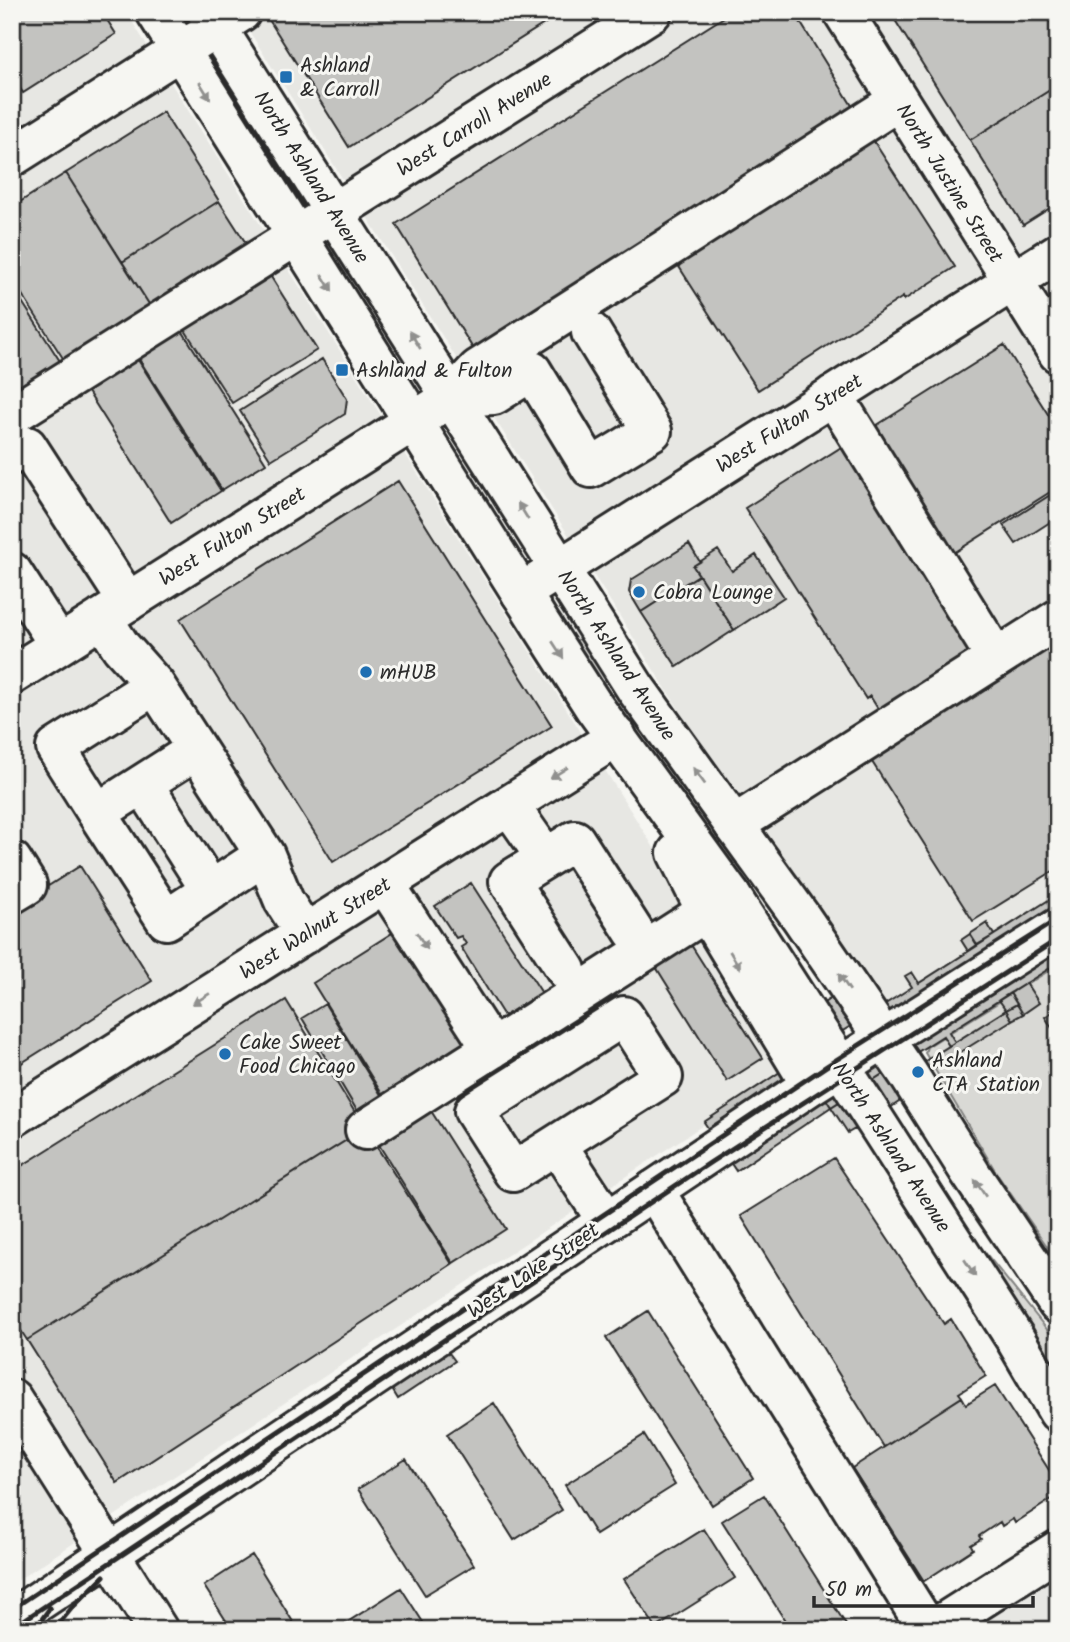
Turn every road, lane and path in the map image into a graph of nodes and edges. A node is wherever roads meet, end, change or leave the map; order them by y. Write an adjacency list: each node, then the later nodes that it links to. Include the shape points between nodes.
1 (156, 12): 5 (main road, North Ashland Avenue)
2 (652, 12): 8 (main road, West Carroll Avenue)
3 (843, 12): 6 (main road, North Justine Street)
4 (222, 17): 5 (main road); 8 (main road, North Ashland Avenue)
5 (180, 51): 7 (main road); 9 (main road, North Ashland Avenue, one-way to 9)
6 (898, 101): 11 (main road, North Justine Street); 15 (main road, via 478,369)
7 (12, 157)
8 (335, 212): 9 (main road, West Carroll Avenue); 15 (main road, North Ashland Avenue, one-way to 8)
9 (297, 235): 16 (main road, West Carroll Avenue); 17 (main road, North Ashland Avenue, one-way to 17)
10 (1058, 253): 11 (main road, West Fulton Street)
11 (1013, 282): 13 (main road, North Justine Street); 14 (main road, West Fulton Street)
12 (592, 332): 15 (main road, via 652,431 591,468 532,371 494,395)
13 (1058, 354)
14 (833, 395): 19 (main road, West Fulton Street); 25 (main road)
15 (452, 397): 17 (main road, West Fulton Street); 19 (main road, North Ashland Avenue, one-way to 15)
16 (12, 415)
17 (414, 421): 21 (main road, North Ashland Avenue); 22 (main road, West Fulton Street)
18 (12, 456): 22 (main road, via 27,446)
19 (560, 568): 21 (main road, West Fulton Street); 33 (main road, North Ashland Avenue, one-way to 19, via 636,689)
20 (12, 572): 24 (main road)
21 (521, 593): 28 (main road, North Ashland Avenue, one-way to 28)
22 (115, 610): 24 (main road, West Fulton Street); 27 (main road, via 121,647)
23 (1058, 619): 25 (main road)
24 (59, 645): 26 (main road, West Fulton Street)
25 (996, 658): 33 (main road)
26 (12, 675)
27 (155, 685): 29 (main road); 32 (main road, via 56,748)
28 (621, 742): 31 (main road, West Walnut Street, one-way to 31); 40 (main road, North Ashland Avenue)
29 (196, 750): 30 (main road); 34 (main road)
30 (143, 784): 32 (main road); 38 (main road)
31 (509, 805): 35 (main road); 37 (main road, West Walnut Street)
32 (97, 813): 38 (main road, via 166,920)
33 (734, 825): 46 (main road, North Ashland Avenue, one-way to 33, via 800,916)
34 (265, 855): 38 (main road); 43 (main road, via 284,901)
35 (545, 858): 42 (main road, via 575,839); 44 (main road, via 509,881)
36 (12, 861): 39 (main road, via 27,885)
37 (385, 884): 43 (main road, West Walnut Street); 45 (main road, one-way to 45)
38 (211, 891)
39 (12, 894)
40 (719, 904): 45 (main road); 46 (main road, North Ashland Avenue, one-way to 46)
41 (1058, 928): 46 (main road, West Lake Street)
42 (634, 932)
43 (305, 934): 47 (main road, West Walnut Street, one-way to 47)
44 (566, 970)
45 (492, 1049): 48 (main road)
46 (848, 1061): 50 (main road, West Lake Street); 52 (main road, North Ashland Avenue, one-way to 46); 54 (main road, North Ashland Avenue, one-way to 54)
47 (12, 1118)
48 (365, 1130)
49 (557, 1144): 49 (main road, via 663,1077 624,1016 474,1111 513,1172); 51 (main road)
50 (654, 1190): 51 (main road, West Lake Street); 59 (main road)
51 (607, 1221): 56 (main road, West Lake Street)
52 (1051, 1295)
53 (12, 1399): 56 (main road)
54 (1058, 1412)
55 (1058, 1550): 59 (main road)
56 (111, 1553): 57 (main road, West Lake Street); 58 (main road)
57 (12, 1619)
58 (158, 1630)
59 (930, 1630)

